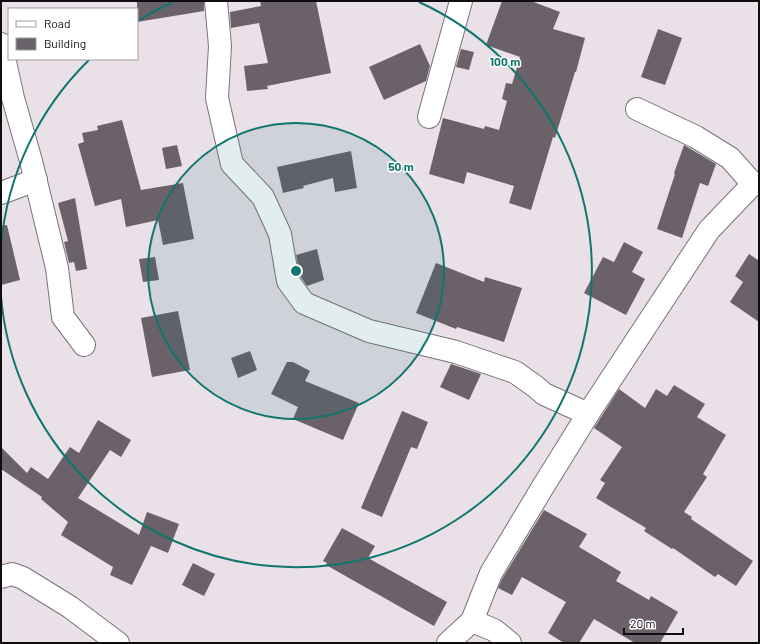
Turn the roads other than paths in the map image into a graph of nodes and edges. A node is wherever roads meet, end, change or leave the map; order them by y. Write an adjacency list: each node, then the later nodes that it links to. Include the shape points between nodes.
1 (216, 1): 10 (street, via 220,46 217,98 232,164 263,197 280,234 288,281 304,303 369,331 456,352 515,372 544,394)
2 (461, 1): 5 (street)
3 (1, 44): 6 (street)
4 (637, 109): 7 (street, via 696,137 730,158)
5 (429, 117)
6 (36, 180): 8 (street); 9 (street, via 57,268 63,317)
7 (756, 183): 10 (street, via 709,230)
8 (1, 193)
9 (84, 344)
10 (588, 414): 14 (street, via 491,573)
11 (1, 564): 13 (street)
12 (1, 577): 13 (street, via 12,574)
13 (23, 578): 15 (street, via 70,607)
14 (472, 621): 16 (street); 17 (street, via 494,630)
15 (118, 643)
16 (448, 643)
17 (510, 643)

